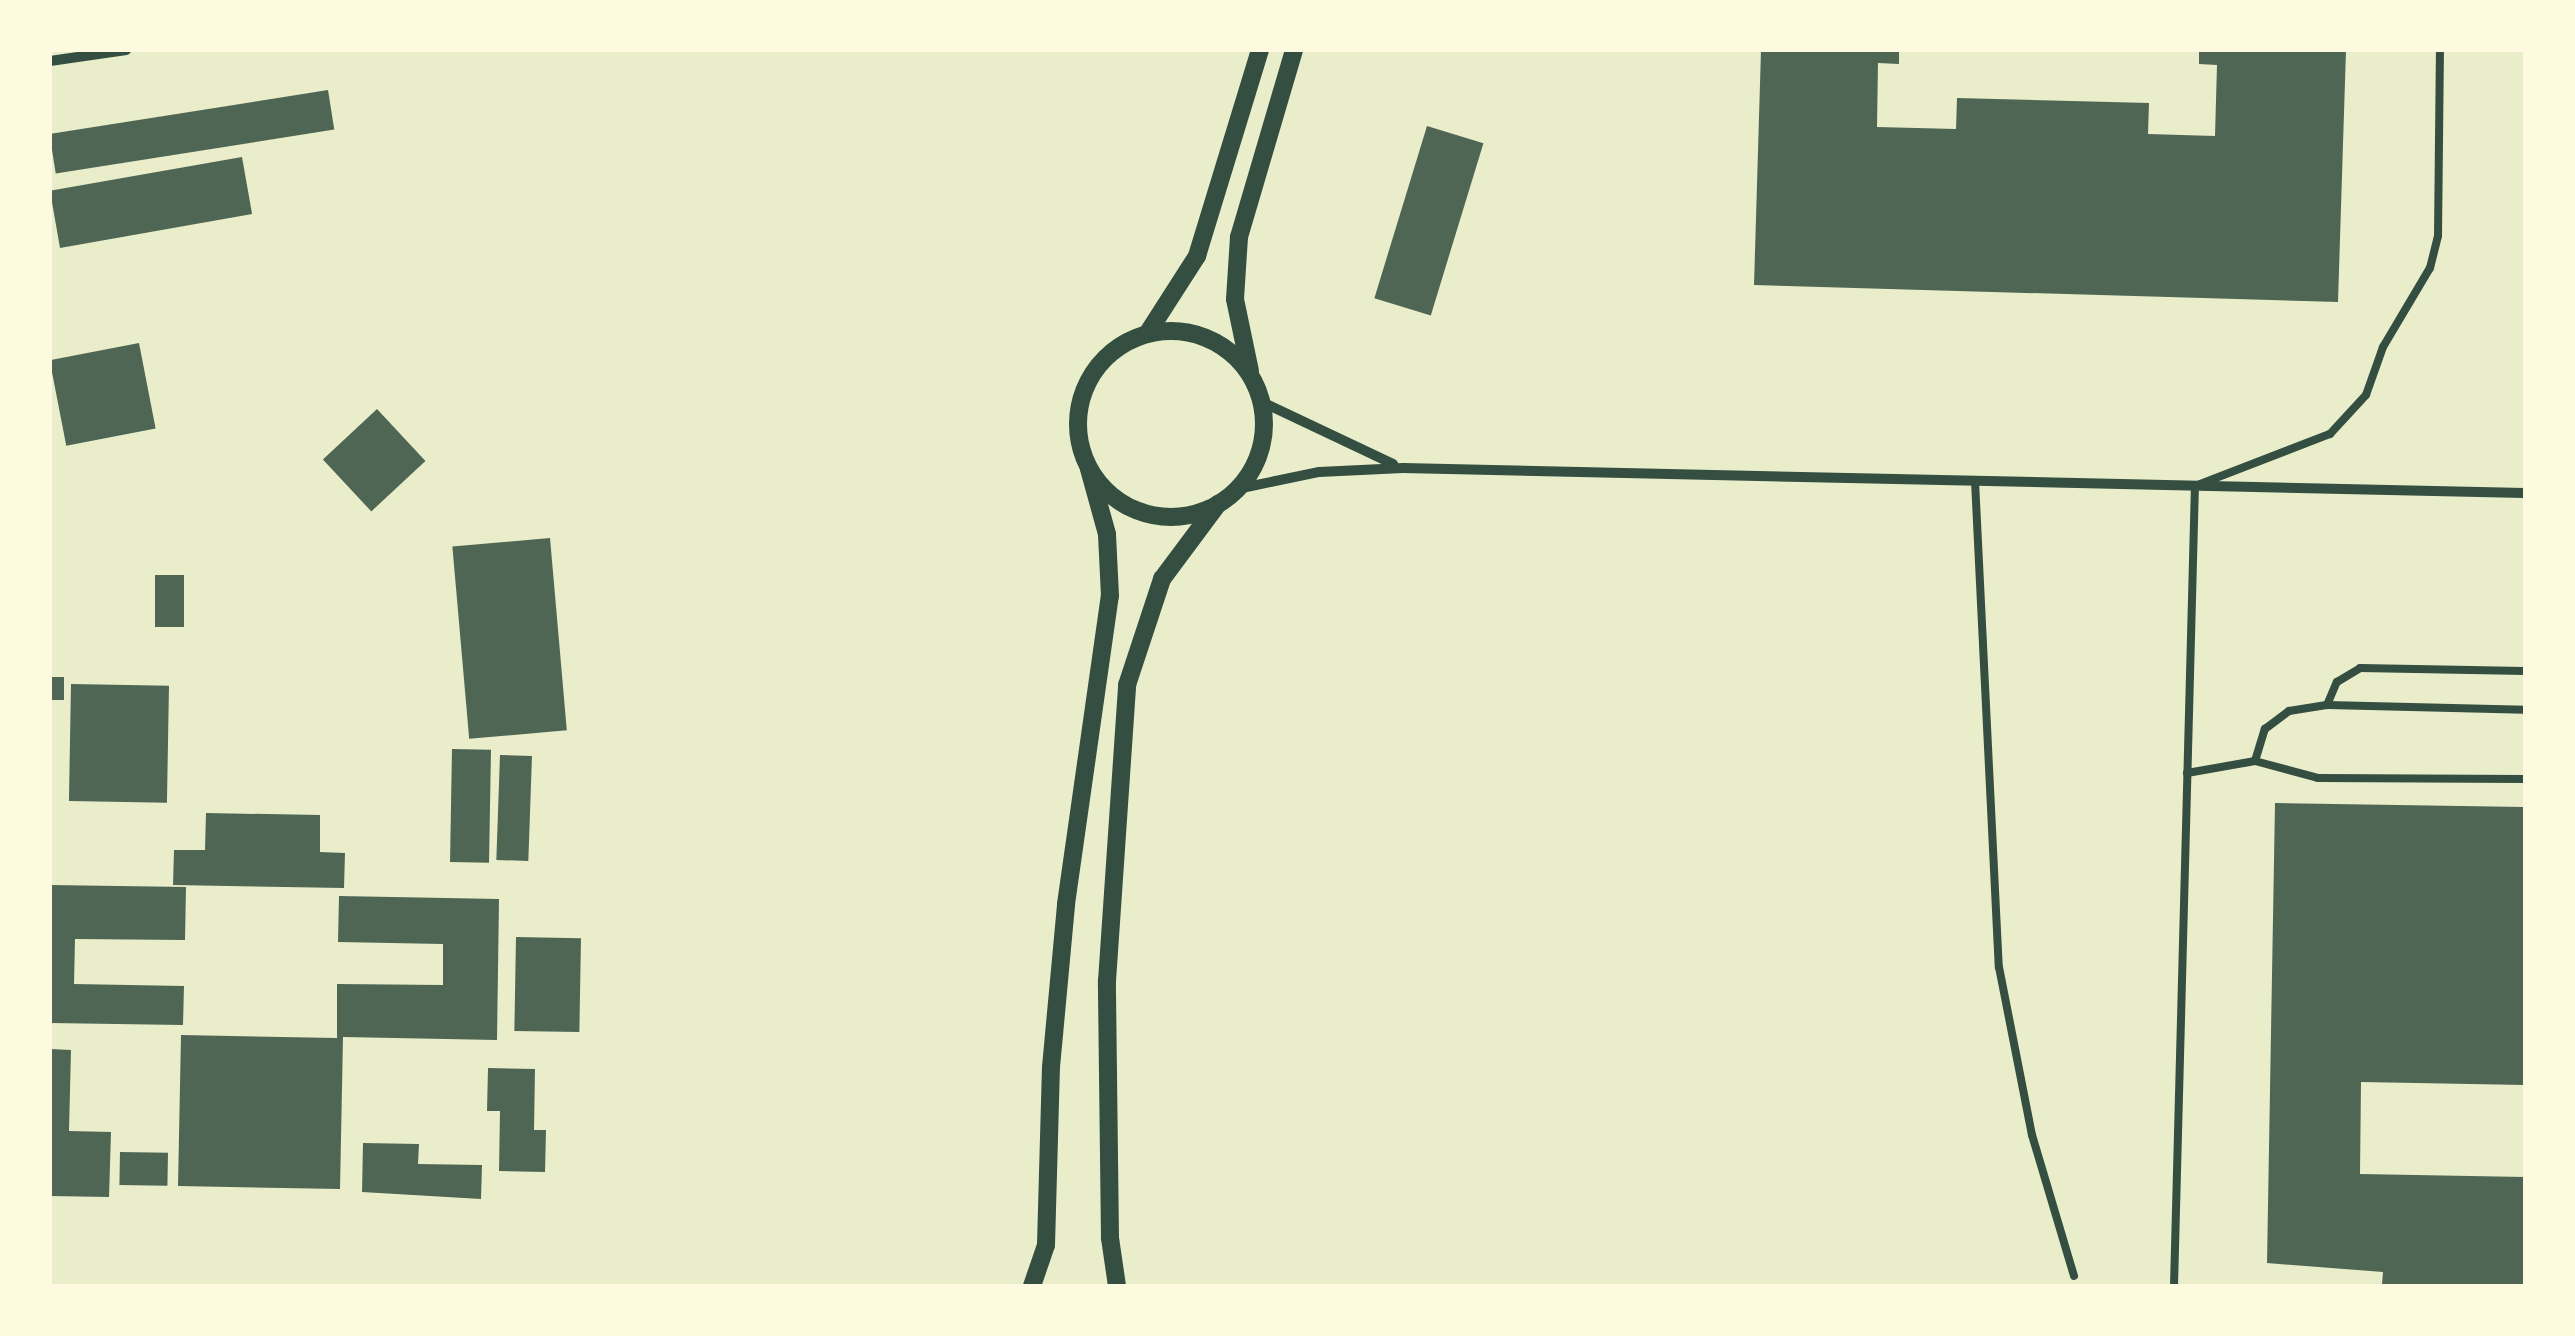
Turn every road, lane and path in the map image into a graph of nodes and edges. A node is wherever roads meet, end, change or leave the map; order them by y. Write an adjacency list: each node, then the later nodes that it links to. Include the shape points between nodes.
1 (126, 50): 5 (street)
2 (1260, 50): 6 (street, via 1196,256)
3 (1294, 50): 7 (street, via 1238,236 1235,299)
4 (2440, 50): 12 (lane, via 2438,236 2430,268 2384,347 2366,395 2330,434)
5 (50, 61)
6 (1146, 334): 7 (street, via 1194,334 1236,357); 10 (street, via 1115,351 1090,377 1078,423)
7 (1251, 376): 8 (street)
8 (1262, 402): 9 (street); 13 (street, via 1264,434)
9 (1404, 468): 11 (street); 13 (street, via 1319,472)
10 (1089, 469): 15 (street, via 1114,496 1146,513 1195,513); 23 (street, via 1107,534 1110,596 1064,920 1046,1246)
11 (1975, 481): 12 (street); 22 (lane, via 1999,967 2032,1135)
12 (2194, 486): 14 (street); 20 (lane)
13 (1237, 490): 15 (street)
14 (2525, 493)
15 (1218, 504): 24 (street, via 1162,579 1127,685 1107,980 1110,1238)
16 (2525, 671): 17 (lane, via 2360,668 2337,682)
17 (2327, 705): 18 (lane); 19 (lane, via 2289,711 2277,720 2265,730)
18 (2525, 710)
19 (2255, 761): 20 (lane); 21 (lane, via 2318,778)
20 (2187, 772): 25 (lane)
21 (2525, 779)
22 (2074, 1276)
23 (1032, 1286)
24 (1117, 1286)
25 (2174, 1286)

